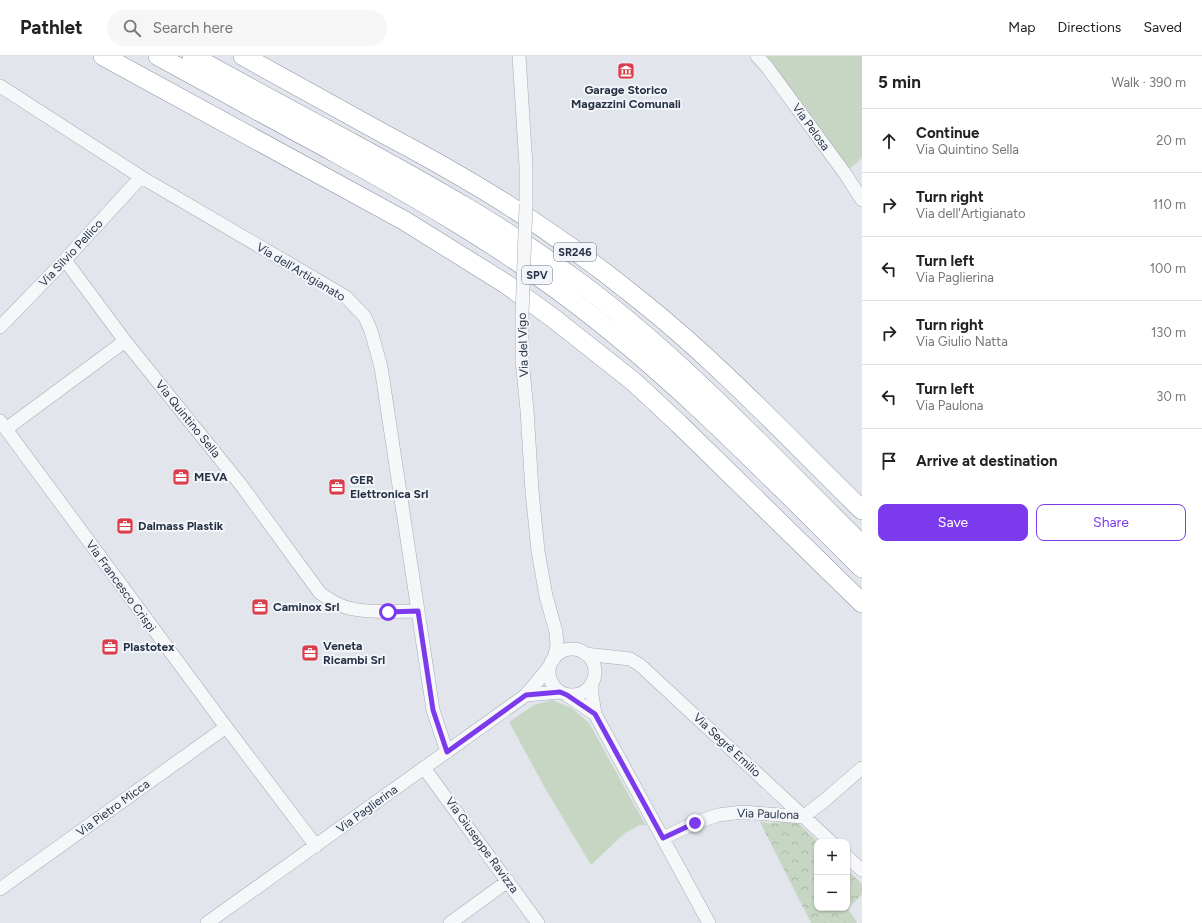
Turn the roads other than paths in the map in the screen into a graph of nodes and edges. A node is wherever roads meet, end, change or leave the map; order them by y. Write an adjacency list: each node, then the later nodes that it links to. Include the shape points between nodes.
1 (103, 56): 17 (highway, via 404,221 506,284 634,382)
2 (158, 56): 16 (highway, SPV, via 426,203 495,246 556,289 659,371)
3 (192, 56): 15 (highway, SPV, via 442,192 498,226 573,278 676,363)
4 (243, 56): 14 (highway, SR246, via 487,192 594,265 688,342)
5 (519, 56): 19 (street, Via del Vigo, bridge, via 526,166 522,360 538,552)
6 (757, 56): 9 (street, Via Pelosa, via 846,174)
7 (0, 86): 8 (street, Via dell'Artigianato)
8 (141, 177): 10 (street, Via Silvio Pellico); 18 (street, Via dell'Artigianato, via 346,297 365,317 380,367)
9 (862, 200)
10 (65, 260): 11 (street, Via Silvio Pellico); 12 (street, Via Quintino Sella)
11 (0, 327)
12 (125, 341): 13 (street); 18 (street, Via Quintino Sella, via 241,485 320,592 353,610)
13 (3, 425): 28 (street, Via Francesco Crispi)
14 (862, 510)
15 (862, 545)
16 (862, 568)
17 (862, 603)
18 (418, 611): 29 (street, Via dell'Artigianato, via 433,710)
19 (556, 632): 20 (street); 22 (street, Via del Vigo, via 557,645)
20 (584, 653): 21 (street, Via Segrè Emilio); 22 (street, via 567,650 559,653); 23 (street, via 593,663)
21 (618, 657): 23 (street); 32 (street, Via Segrè Emilio, via 630,659 640,665)
22 (552, 662): 25 (street, via 549,674 551,681); 26 (street, Via Paglierina)
23 (595, 670): 24 (street)
24 (592, 684): 25 (street, via 581,693); 27 (street)
25 (564, 693): 26 (street); 27 (street)
26 (526, 695): 29 (street, Via Paglierina)
27 (595, 714): 33 (street)
28 (226, 727): 35 (street, Via Francesco Crispi); 39 (street, Via Pietro Micca)
29 (447, 752): 30 (street, Via Paglierina)
30 (424, 768): 35 (street, Via Paglierina); 38 (street, Via Giuseppe Ravizza)
31 (862, 768): 32 (street, Via Paulona)
32 (803, 816): 33 (street, Via Paulona, via 743,812 718,815); 34 (street, Via Segrè Emilio)
33 (663, 838): 43 (street)
34 (828, 839)
35 (316, 846): 40 (street, Via Paglierina)
36 (850, 860): 37 (street)
37 (862, 870)
38 (508, 881): 41 (street); 42 (street, Via Giuseppe Ravizza)
39 (0, 889)
40 (207, 923)
41 (450, 923)
42 (538, 923)
43 (709, 923)

